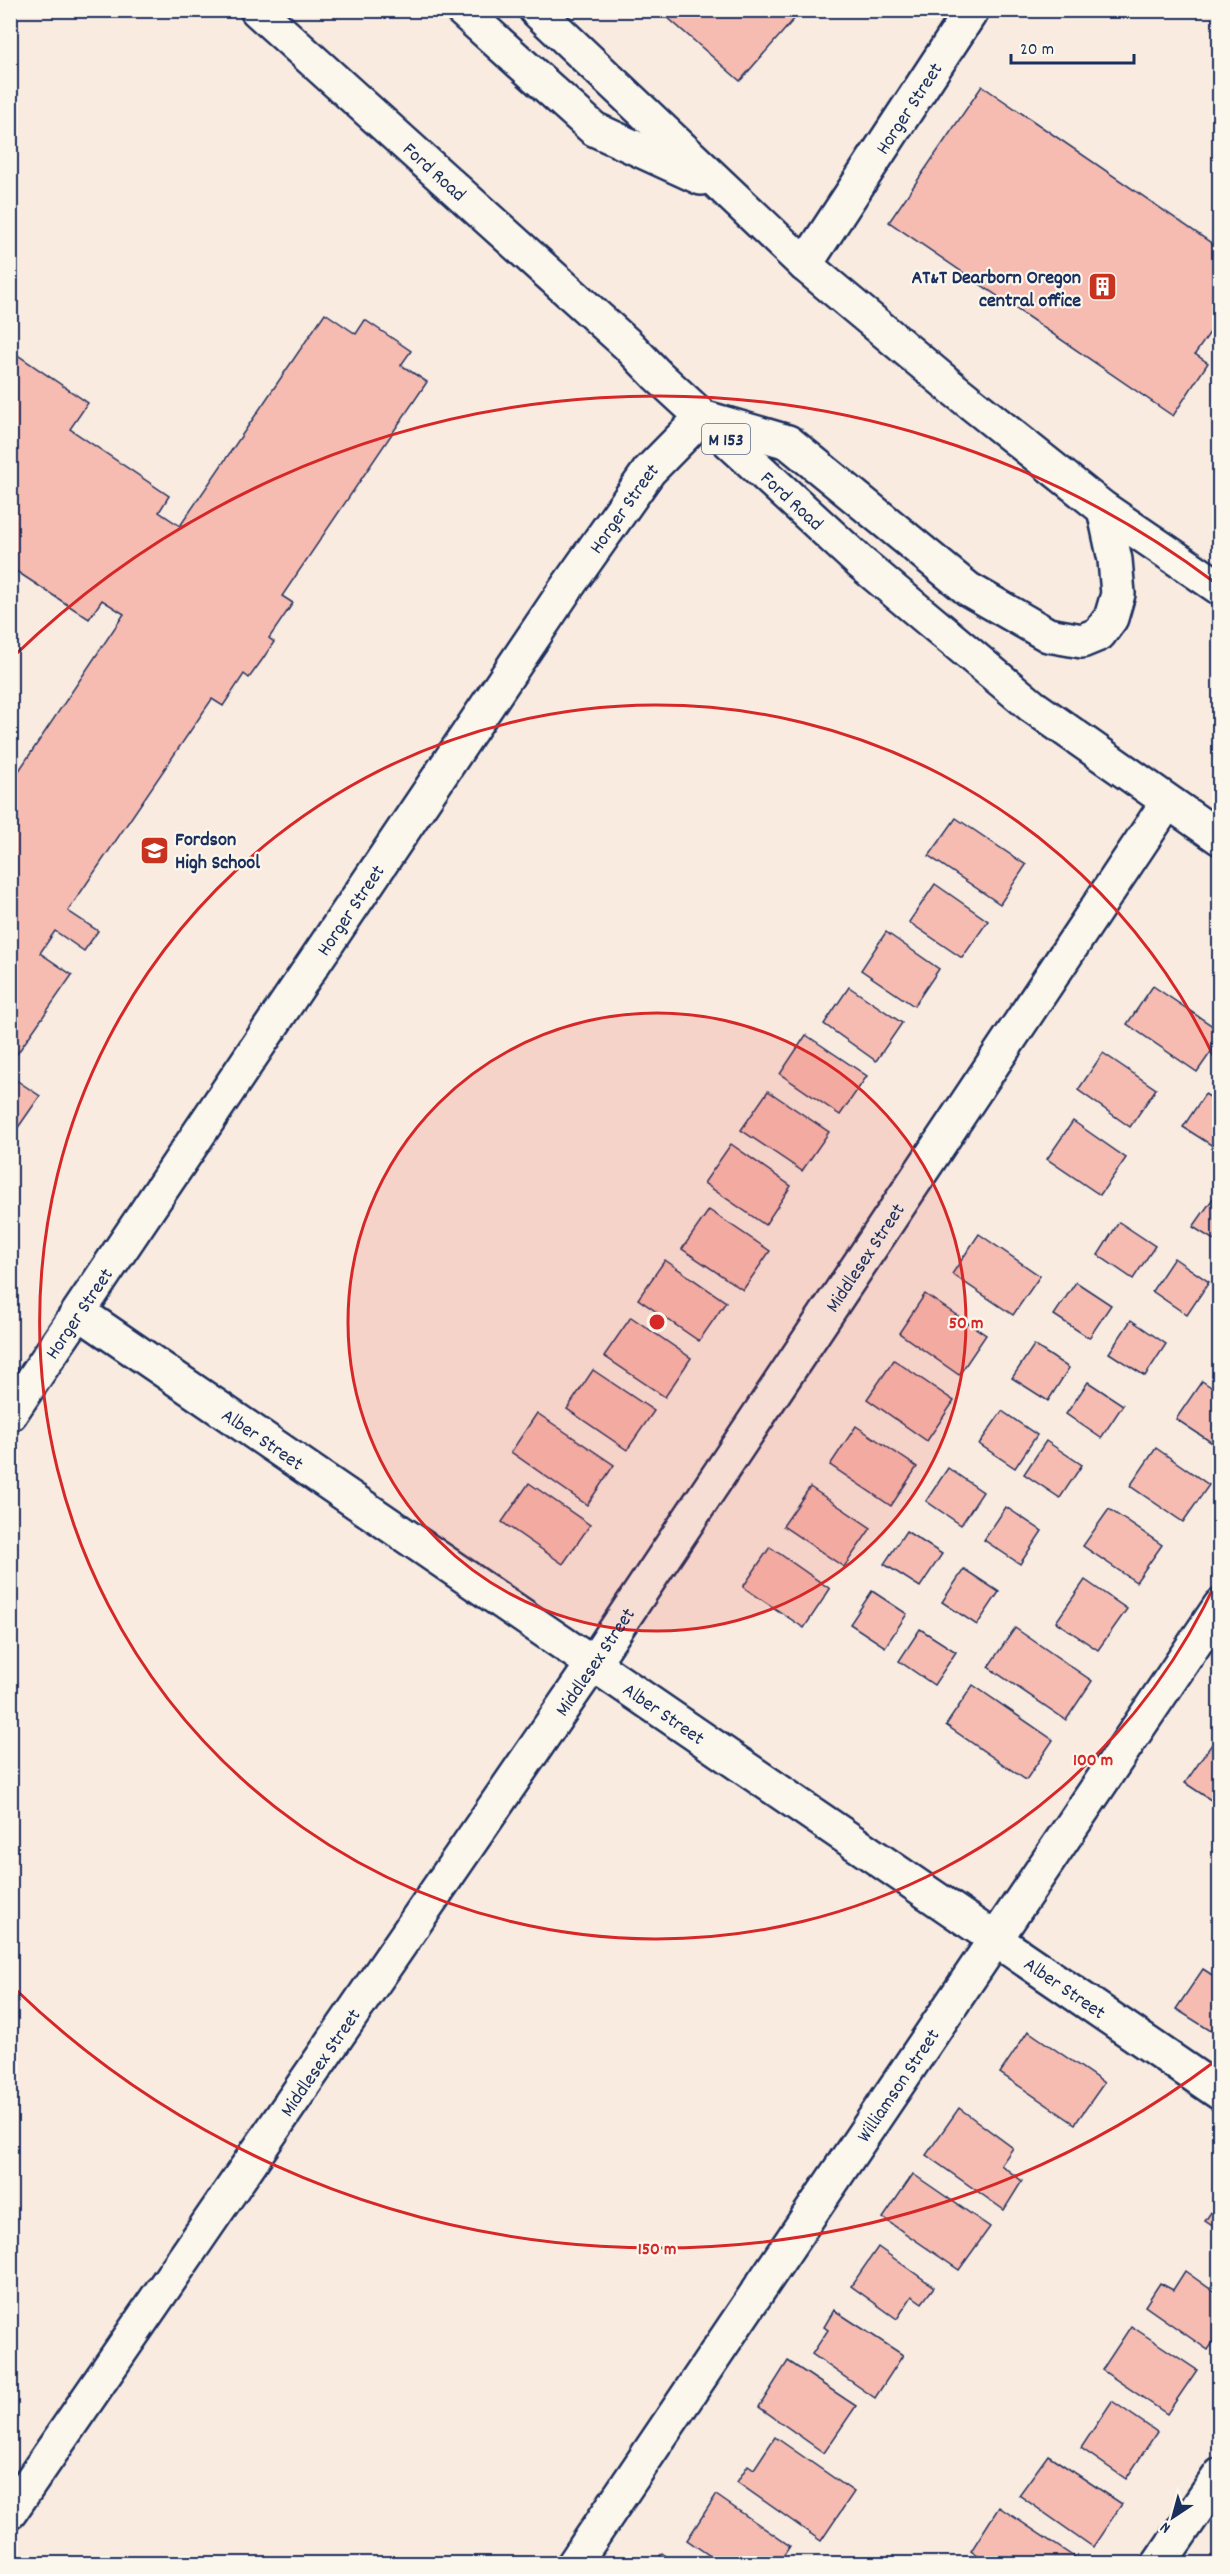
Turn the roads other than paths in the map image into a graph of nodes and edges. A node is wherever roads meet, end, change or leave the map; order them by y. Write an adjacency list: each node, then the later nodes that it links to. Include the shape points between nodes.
1 (257, 10): 6 (street, Ford Road / M 153)
2 (278, 10): 6 (street)
3 (462, 10): 7 (street, via 594,129)
4 (536, 10): 7 (street)
5 (972, 10): 8 (street, Horger Street)
6 (305, 54): 9 (street, Ford Road / M 153, via 628,345)
7 (727, 190): 8 (street)
8 (805, 265): 10 (street)
9 (702, 417): 10 (street, via 788,442 968,589 1048,635 1082,641 1099,634 1111,618 1118,594); 12 (street, Ford Road / M 153, via 861,563 1032,706); 14 (street, Horger Street, via 649,471 565,590)
10 (1104, 509): 11 (street)
11 (1216, 578)
12 (1167, 803): 13 (street, Ford Road / M 153); 17 (street, Middlesex Street)
13 (1220, 838)
14 (80, 1313): 15 (street, Horger Street); 17 (street, Alber Street)
15 (10, 1414)
16 (1220, 1606): 18 (street, Williamson Street)
17 (592, 1665): 18 (street, Alber Street); 21 (street, Middlesex Street)
18 (995, 1941): 19 (street, Alber Street); 22 (street, Williamson Street)
19 (1220, 2093)
20 (1220, 2475): 23 (street)
21 (10, 2512)
22 (574, 2564)
23 (1159, 2564)

